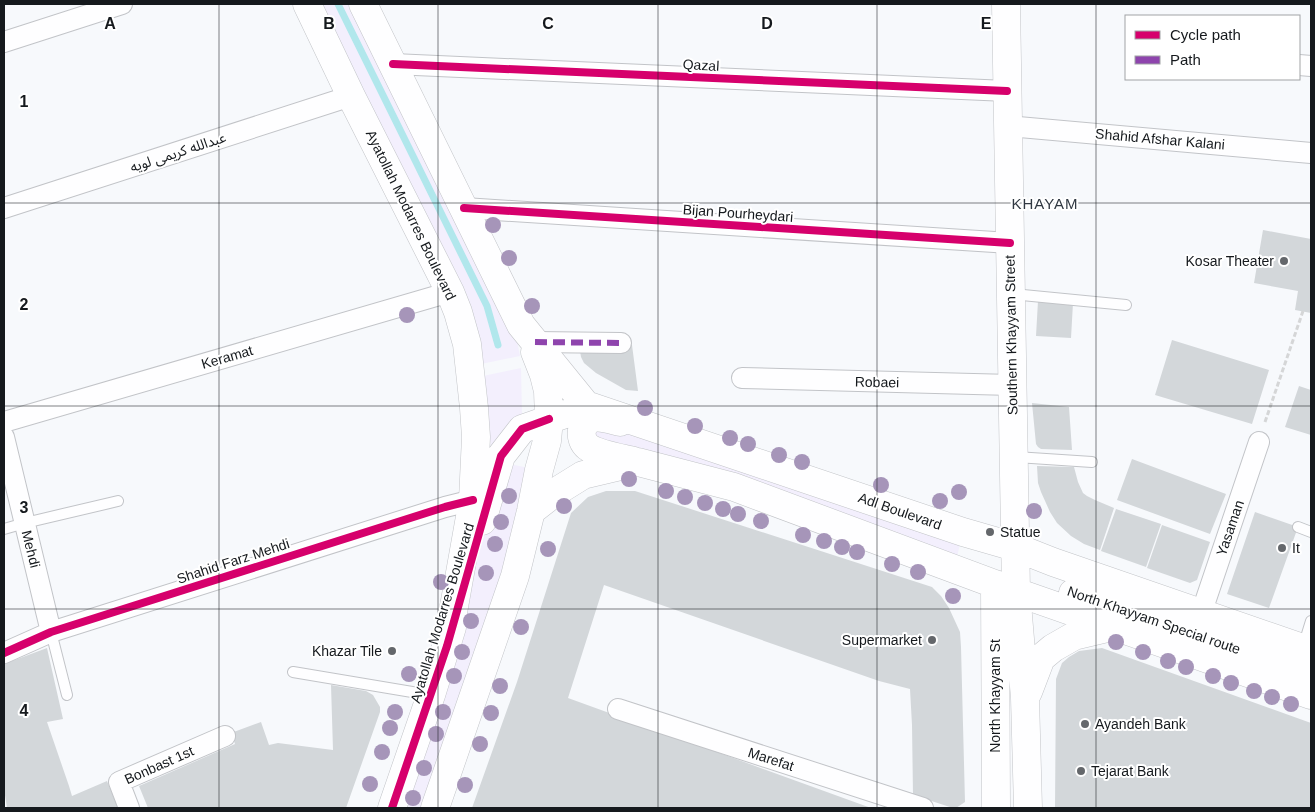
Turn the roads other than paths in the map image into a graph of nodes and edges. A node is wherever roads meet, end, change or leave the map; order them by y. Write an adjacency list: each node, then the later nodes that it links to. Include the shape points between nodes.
1 (122, 4): 5 (street)
2 (307, 4): 8 (main road, Ayatollah Modarres Boulevard)
3 (363, 4): 6 (main road)
4 (1006, 4): 7 (main road, Southern Khayyam Street)
5 (4, 42)
6 (393, 64): 7 (street, Qazal); 12 (main road)
7 (1007, 91): 9 (main road, Southern Khayyam Street)
8 (352, 96): 11 (street, عبدالله کریمی لویه); 14 (main road, Ayatollah Modarres Boulevard)
9 (1008, 126): 10 (street, Shahid Afshar Kalani); 13 (main road, Southern Khayyam Street)
10 (1311, 153)
11 (4, 208)
12 (464, 208): 13 (street, Bijan Pourheydari); 17 (main road)
13 (1010, 243): 15 (main road, Southern Khayyam Street)
14 (450, 292): 23 (street, Keramat); 32 (main road, Ayatollah Modarres Boulevard, via 467,344 471,373 476,437)
15 (1011, 294): 16 (lane); 20 (main road, Southern Khayyam Street)
16 (1126, 305)
17 (527, 332): 18 (street); 21 (main road); 22 (main road, via 544,374)
18 (621, 343)
19 (742, 378): 20 (street, Robaei)
20 (1012, 385): 28 (main road, Southern Khayyam Street)
21 (586, 405): 22 (main road, Ayatollah Modarres Boulevard); 24 (main road, Adl Boulevard)
22 (549, 419): 27 (main road, Ayatollah Modarres Boulevard, via 522,429); 31 (main road)
23 (4, 422)
24 (656, 429): 29 (main road, via 598,418 586,424 581,438 586,446); 39 (main road, Adl Boulevard)
25 (4, 436): 35 (street, Mehdi)
26 (1259, 442): 42 (street, Yasaman)
27 (510, 446): 31 (main road, via 521,442 534,446); 47 (main road, Ayatollah Modarres Boulevard, via 499,462)
28 (1014, 457): 30 (lane); 39 (main road, Southern Khayyam Street)
29 (638, 462): 34 (main road, via 583,475); 40 (main road, via 734,487)
30 (1092, 462)
31 (540, 470): 34 (main road)
32 (473, 500): 46 (street, Shahid Farz Mehdi); 47 (main road, Ayatollah Modarres Boulevard)
33 (118, 501): 35 (lane)
34 (531, 512): 60 (main road, via 516,576)
35 (25, 523): 37 (lane); 46 (street, Mehdi)
36 (1298, 526): 38 (lane)
37 (4, 529)
38 (1311, 532)
39 (1015, 547): 41 (main road, Southern Khayyam Street); 42 (main road, Adl Boulevard)
40 (954, 569): 41 (main road); 43 (main road)
41 (1009, 584): 43 (main road, North Khayyam St); 45 (main road); 51 (main road, North Khayyam Special route, via 1035,580); 55 (main road, North Khayyam St)
42 (1201, 614): 48 (main road, Adl Boulevard)
43 (995, 615): 62 (main road, North Khayyam St)
44 (1311, 621): 48 (lane)
45 (1112, 627): 54 (main road); 55 (main road, via 1074,636 1053,648 1041,658)
46 (51, 632): 49 (street, Shahid Farz Mehdi); 52 (lane)
47 (447, 646): 53 (main road, Ayatollah Modarres Boulevard)
48 (1307, 650)
49 (4, 653)
50 (293, 672): 53 (lane)
51 (1311, 674)
52 (67, 695)
53 (431, 695): 59 (main road, Ayatollah Modarres Boulevard)
54 (1311, 695)
55 (1025, 698): 63 (main road, North Khayyam St)
56 (618, 709): 61 (street, Marefat)
57 (225, 736): 58 (street, Bonbast 1st, via 119,782)
58 (129, 808)
59 (392, 808)
60 (435, 808)
61 (923, 808)
62 (996, 808)
63 (1028, 808)

